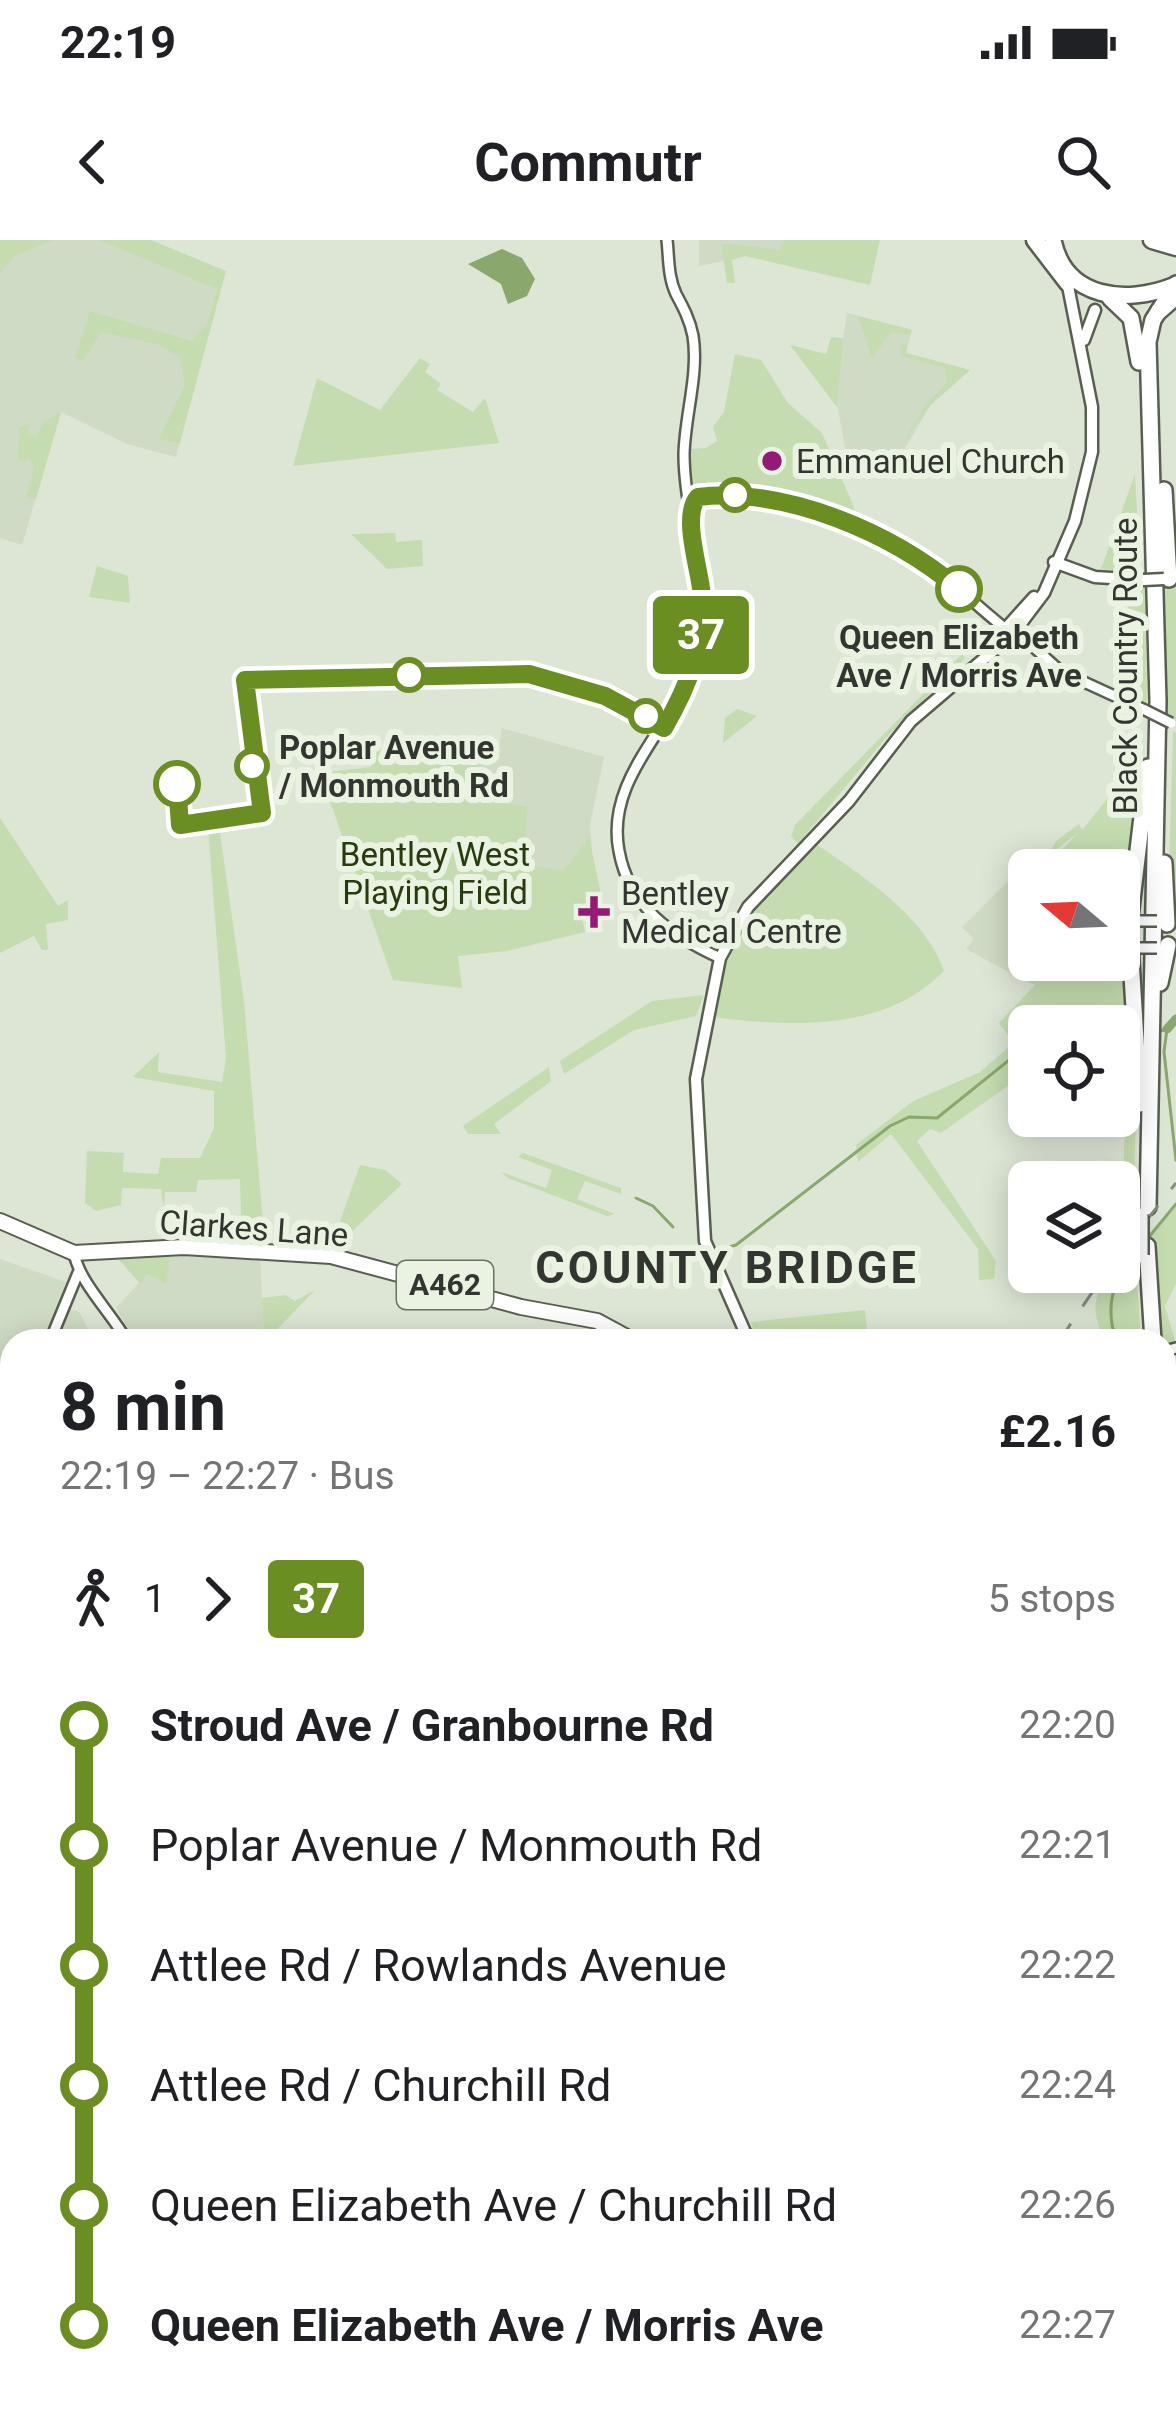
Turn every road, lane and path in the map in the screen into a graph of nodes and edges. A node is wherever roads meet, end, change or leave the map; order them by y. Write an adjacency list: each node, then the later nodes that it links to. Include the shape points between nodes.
1 (667, 240): 15 (street, via 672,283 692,332 685,462)
2 (1036, 240): 7 (highway)
3 (1056, 240): 6 (highway)
4 (1152, 240): 5 (highway)
5 (1176, 247)
6 (1060, 260): 7 (main road); 10 (highway)
7 (1068, 283): 10 (highway); 12 (main road)
8 (1176, 285): 10 (highway); 11 (highway, Black Country Route)
9 (1176, 296): 11 (highway)
10 (1110, 306): 12 (main road); 13 (main road, via 1085,325); 20 (highway, Black Country Route, via 1135,328 1145,432)
11 (1159, 311): 14 (highway, Black Country Route, via 1148,337)
12 (1077, 323): 13 (main road)
13 (1083, 361): 16 (main road, via 1092,452)
14 (1150, 386): 17 (highway); 19 (highway, Black Country Route)
15 (693, 499): 18 (street, via 749,496 840,522 930,566); 23 (street, via 699,650 680,701 628,782 618,846 648,912)
16 (1055, 563): 17 (main road, bridge, via 1103,578); 18 (main road)
17 (1170, 579)
18 (1012, 629): 19 (street, bridge, via 1060,671); 23 (main road, via 911,721 836,816 748,907)
19 (1168, 728): 22 (highway); 25 (highway, Black Country Route)
20 (1150, 754): 21 (highway); 26 (highway, Black Country Route)
21 (1140, 860)
22 (1168, 934): 25 (highway)
23 (720, 958): 34 (main road, via 696,1087 704,1241)
24 (1135, 981): 26 (highway)
25 (1149, 1098): 27 (highway, Black Country Route)
26 (1141, 1118): 27 (highway, Black Country Route)
27 (1144, 1212): 35 (highway, Black Country Route, bridge)
28 (0, 1222): 29 (main road, A462)
29 (74, 1253): 30 (street); 33 (main road, Clarkes Lane / A462, via 184,1247 331,1256)
30 (78, 1273): 31 (street); 32 (street)
31 (55, 1329)
32 (120, 1329)
33 (612, 1329)
34 (743, 1329)
35 (1148, 1329)

